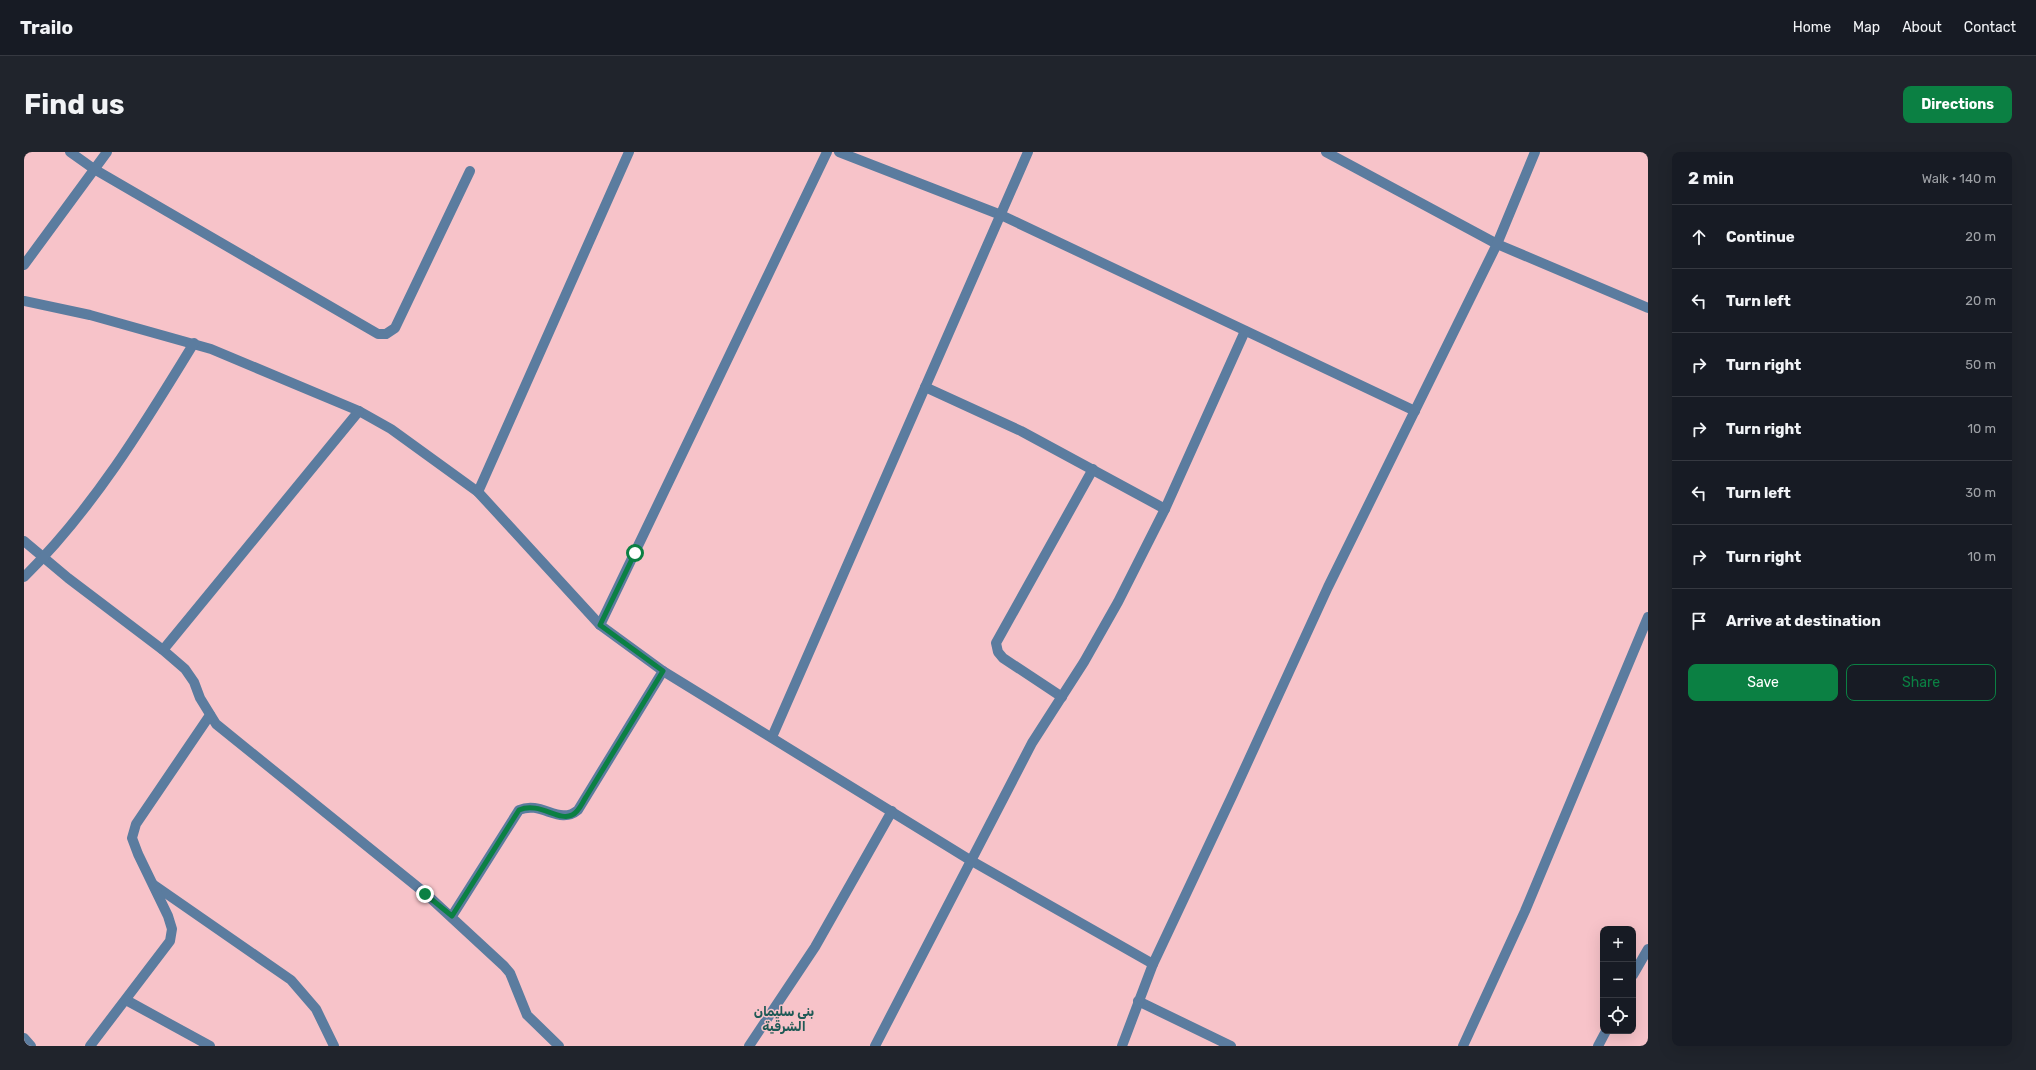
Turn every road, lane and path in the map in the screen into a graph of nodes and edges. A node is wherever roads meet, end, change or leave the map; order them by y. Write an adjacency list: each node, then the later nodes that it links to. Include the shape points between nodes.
1 (70, 152): 9 (street)
2 (107, 152): 9 (street)
3 (629, 152): 22 (street)
4 (827, 152): 28 (street)
5 (840, 152): 11 (street)
6 (1028, 152): 11 (street)
7 (1326, 152): 12 (street)
8 (1535, 152): 12 (street)
9 (94, 169): 10 (street, via 378,334 386,334 395,328); 13 (street)
10 (470, 171)
11 (1001, 215): 16 (street); 18 (street)
12 (1497, 244): 15 (street); 20 (street)
13 (24, 265)
14 (24, 301): 17 (street, via 90,315)
15 (1648, 308)
16 (1245, 330): 20 (street); 23 (street)
17 (194, 343): 19 (street); 25 (street, via 141,430 96,494)
18 (925, 387): 21 (street); 33 (street)
19 (358, 411): 22 (street, via 391,429); 29 (street)
20 (1415, 411): 39 (street, via 1328,587)
21 (1093, 469): 23 (street); 31 (street, via 996,643 1003,658)
22 (478, 492): 28 (street)
23 (1165, 508): 31 (street, via 1118,602)
24 (24, 540): 25 (street)
25 (44, 558): 26 (street); 29 (street)
26 (24, 577)
27 (1648, 617): 54 (street, via 1525,911)
28 (600, 625): 30 (street)
29 (162, 650): 32 (street, via 185,669)
30 (663, 671): 33 (street); 37 (street, via 578,810 565,817 533,806 519,810)
31 (1062, 697): 35 (street, via 1032,743)
32 (210, 715): 36 (street, via 136,824 132,838); 37 (street, via 216,724)
33 (772, 737): 34 (street)
34 (892, 811): 35 (street); 50 (street, via 815,947)
35 (970, 860): 39 (street); 51 (street)
36 (152, 884): 41 (street, via 168,916 172,929 170,941); 48 (street, via 291,980 316,1009)
37 (452, 916): 49 (street, via 510,973 527,1015)
38 (1648, 949): 40 (street)
39 (1153, 964): 42 (street)
40 (1636, 969)
41 (126, 1000): 46 (street); 47 (street)
42 (1138, 1001): 52 (street); 53 (street)
43 (1604, 1034): 55 (street)
44 (24, 1038): 45 (street)
45 (31, 1046)
46 (90, 1046)
47 (210, 1046)
48 (334, 1046)
49 (559, 1046)
50 (749, 1046)
51 (875, 1046)
52 (1122, 1046)
53 (1231, 1046)
54 (1462, 1046)
55 (1598, 1046)

